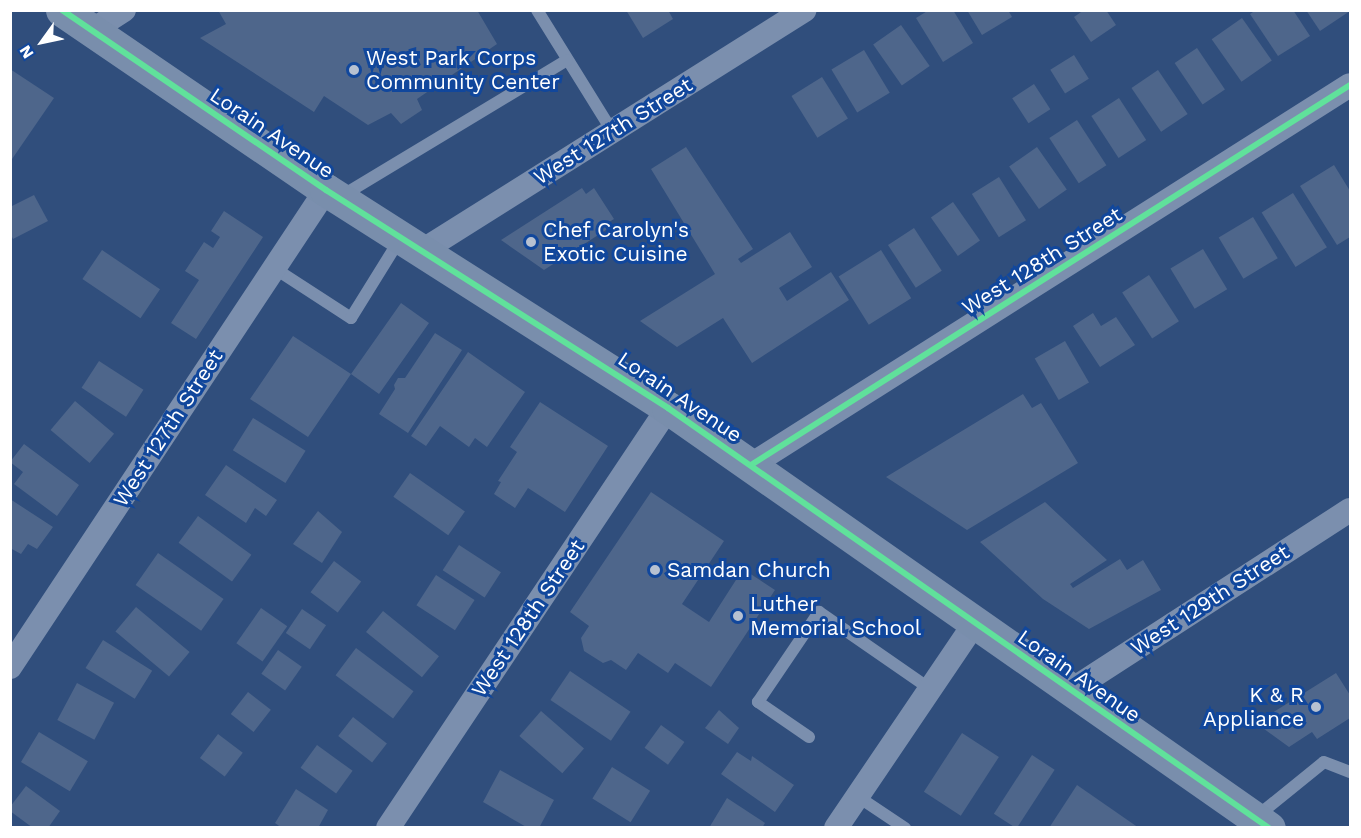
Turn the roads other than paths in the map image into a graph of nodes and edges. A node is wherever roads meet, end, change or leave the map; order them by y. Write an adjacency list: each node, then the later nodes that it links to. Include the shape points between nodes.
1 (62, 10): 5 (main road, Lorain Avenue)
2 (124, 10): 5 (street)
3 (537, 10): 6 (lane)
4 (804, 10): 8 (street, West 127th Street)
5 (93, 30): 9 (main road, Lorain Avenue)
6 (567, 60): 8 (lane); 9 (lane)
7 (1350, 85): 13 (street, West 128th Street)
8 (612, 131): 10 (street, West 127th Street)
9 (332, 194): 10 (main road, Lorain Avenue); 11 (street, West 127th Street)
10 (412, 244): 11 (lane, via 351,318); 12 (main road, Lorain Avenue)
11 (274, 268): 16 (street, West 127th Street)
12 (668, 408): 13 (main road, Lorain Avenue); 23 (street, West 128th Street)
13 (751, 465): 15 (main road, Lorain Avenue)
14 (1350, 510): 18 (street, West 129th Street)
15 (975, 623): 17 (street); 18 (main road, Lorain Avenue)
16 (10, 667)
17 (930, 689): 19 (lane, via 819,612 758,702); 21 (street)
18 (1070, 691): 22 (main road, Lorain Avenue)
19 (809, 737)
20 (1350, 772): 22 (lane, via 1324,762)
21 (857, 796): 24 (street); 25 (lane)
22 (1262, 823)
23 (388, 828)
24 (836, 828)
25 (905, 828)

